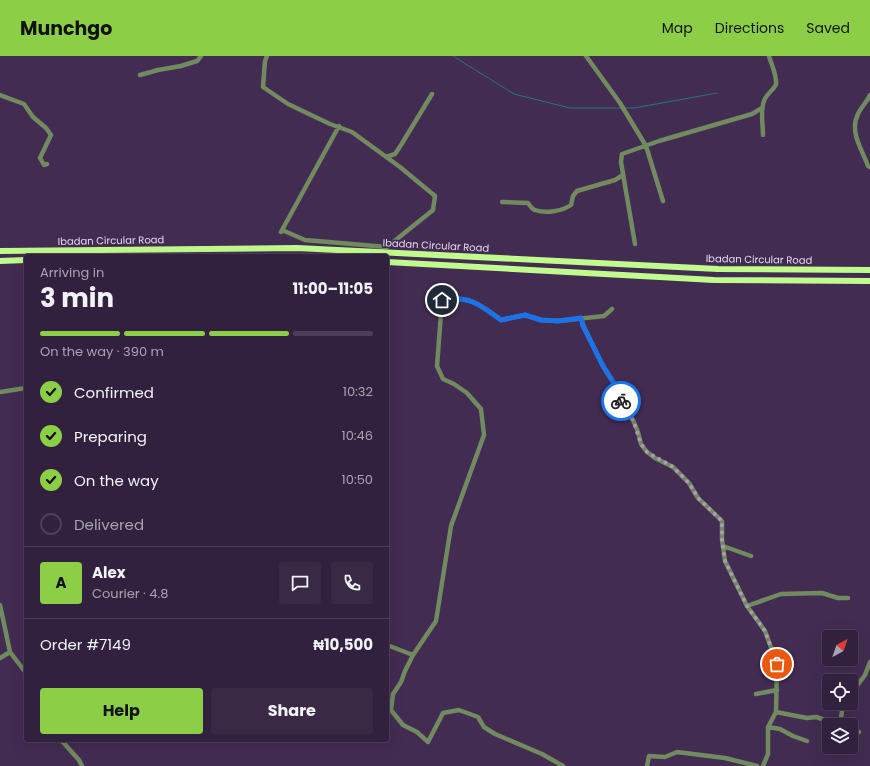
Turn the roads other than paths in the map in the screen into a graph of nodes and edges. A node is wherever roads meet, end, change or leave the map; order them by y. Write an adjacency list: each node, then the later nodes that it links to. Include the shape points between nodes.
1 (201, 56): 5 (street, via 197,61)
2 (267, 56): 10 (street, via 263,87 288,104)
3 (586, 56): 12 (street, via 627,112)
4 (769, 56): 9 (street, via 776,84 766,96)
5 (140, 76)
6 (432, 94): 13 (street, via 395,154)
7 (0, 95): 14 (street, via 24,104 51,135 40,158 44,165)
8 (870, 95): 15 (street, via 858,114 855,130 857,141)
9 (762, 108): 11 (street); 12 (street, via 752,114)
10 (339, 126): 13 (street, via 352,132); 13 (street, via 282,231 305,240 386,247 433,210 436,196)
11 (763, 135)
12 (646, 146): 16 (street, via 622,154); 17 (street)
13 (386, 157)
14 (47, 164)
15 (870, 167)
16 (623, 175): 18 (street, via 615,180 577,191 571,205 564,210 541,211 534,210 528,203); 19 (street)
17 (663, 201)
18 (502, 202)
19 (635, 244)
20 (0, 251): 24 (highway, Ibadan Circular Road, via 297,248 718,269)
21 (24, 260): 22 (highway)
22 (0, 261)
23 (389, 262): 25 (highway, Ibadan Circular Road, via 714,280)
24 (870, 270)
25 (870, 281)
26 (612, 309): 27 (street, via 604,316)
27 (581, 318): 30 (street, via 625,410 633,420 641,444 655,458 673,467 689,483 698,498 722,521); 37 (street, via 558,321 541,320 525,315 501,320 480,305 466,299 442,300 437,366 443,379 467,393 481,409 484,435 451,526 436,621)
28 (24, 388): 29 (street)
29 (0, 392)
30 (723, 546): 31 (street); 34 (street, via 725,561)
31 (751, 556)
32 (848, 598): 34 (street, via 822,593 781,594)
33 (0, 605): 36 (street)
34 (747, 606): 42 (street, via 765,631 777,664)
35 (389, 646): 37 (street)
36 (10, 652): 38 (street); 40 (street)
37 (412, 656): 50 (street, via 393,694 391,710 403,725 417,732 428,742 443,713 459,710 478,718 484,727 496,734)
38 (0, 658)
39 (870, 662): 41 (street)
40 (24, 670)
41 (858, 684)
42 (777, 690): 43 (street); 44 (street)
43 (756, 694)
44 (776, 712): 45 (street); 46 (street)
45 (822, 719)
46 (768, 727): 47 (street, via 780,729); 53 (street, via 768,754)
47 (807, 741)
48 (62, 742): 49 (street)
49 (82, 766)
50 (563, 766)
51 (647, 766): 52 (street, via 648,756 665,757 677,752 726,758)
52 (757, 766)
53 (762, 766)

